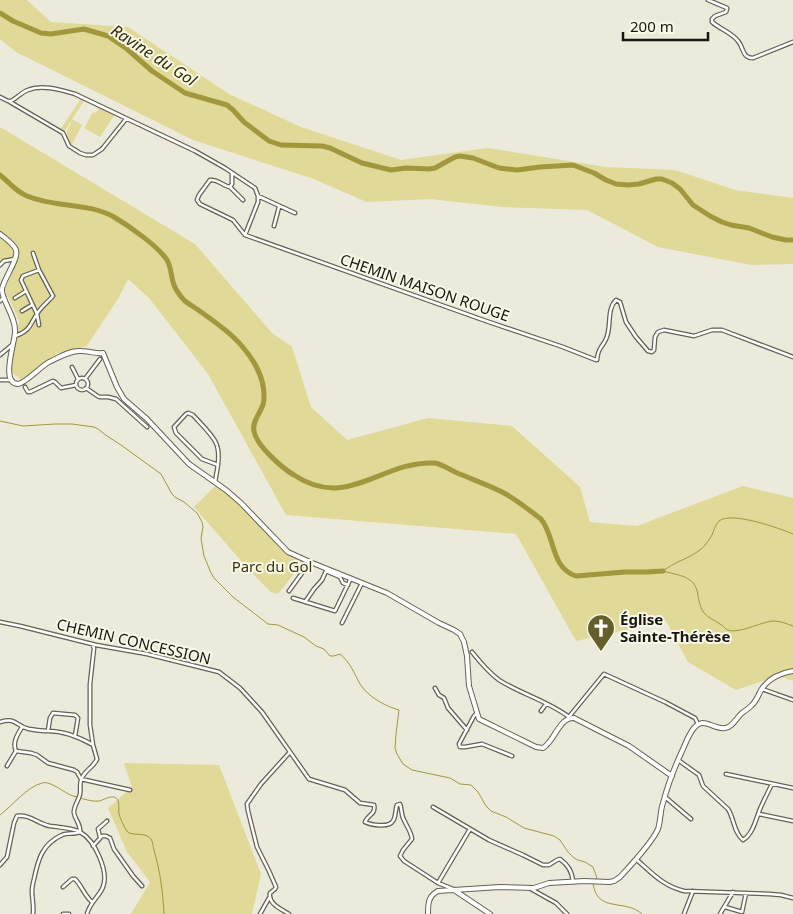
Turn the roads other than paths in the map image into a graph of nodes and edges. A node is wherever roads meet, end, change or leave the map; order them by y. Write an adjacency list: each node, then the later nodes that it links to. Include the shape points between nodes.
1 (708, 0): 2 (street, via 727,8 712,22 736,39 748,58)
2 (793, 42)
3 (0, 97): 4 (street)
4 (8, 101): 5 (street, via 31,88 51,88 75,94); 5 (street, via 62,134 69,146 86,155 102,149)
5 (126, 119): 6 (street, via 195,151)
6 (232, 173): 7 (street); 8 (street, via 255,188)
7 (230, 187): 9 (street); 14 (street, CHEMIN MAISON ROUGE, via 210,180 198,200 233,220)
8 (258, 196): 10 (street); 14 (street)
9 (243, 200)
10 (279, 207): 11 (street); 12 (street)
11 (295, 214)
12 (274, 226)
13 (0, 234): 16 (main road, via 14,247)
14 (245, 235): 30 (street, CHEMIN MAISON ROUGE, via 597,360 616,300 620,302 626,322 648,351 654,350 655,337 664,330 694,336 722,330)
15 (33, 252): 18 (street)
16 (16, 258): 17 (street); 21 (main road, via 4,283)
17 (0, 265)
18 (39, 270): 19 (street, via 23,276 21,280); 24 (street, via 52,296)
19 (26, 291): 20 (street); 22 (street)
20 (15, 298)
21 (2, 299): 26 (main road, via 14,321)
22 (32, 305): 23 (street); 24 (street)
23 (22, 311)
24 (37, 314): 25 (street); 26 (street, via 24,333)
25 (39, 325)
26 (15, 336): 27 (main road)
27 (14, 343): 28 (street); 35 (main road, via 8,370)
28 (0, 355)
29 (101, 357): 33 (street); 35 (main road, via 74,351 47,363 22,383); 41 (main road, via 124,399 189,464)
30 (793, 357)
31 (72, 367): 32 (street)
32 (78, 379): 33 (street); 36 (street)
33 (85, 379): 38 (street)
34 (0, 380): 35 (street)
35 (10, 380)
36 (76, 385): 37 (street, via 61,388 53,381 30,392); 38 (street, via 79,389)
37 (25, 387)
38 (86, 388): 39 (street, via 99,397 116,399)
39 (147, 426)
40 (218, 465): 40 (street, via 216,442 194,415 186,414 174,430 202,459); 41 (street)
41 (215, 482): 42 (main road, via 241,503 285,550)
42 (310, 562): 43 (main road); 46 (street)
43 (350, 578): 44 (main road); 45 (street)
44 (362, 583): 50 (street); 59 (main road, via 387,593 460,634)
45 (348, 585): 48 (street, via 335,612); 48 (street, via 326,571)
46 (289, 591)
47 (293, 598): 48 (street)
48 (305, 602)
49 (0, 622): 51 (street, CHEMIN CONCESSION)
50 (342, 622)
51 (92, 644): 67 (street, via 90,725); 69 (street, CHEMIN CONCESSION, via 220,672 262,712)
52 (472, 652): 57 (street, via 498,679)
53 (793, 671): 55 (main road, via 777,675)
54 (435, 688): 65 (street)
55 (762, 689): 56 (street); 62 (main road, via 752,706 729,727)
56 (793, 700)
57 (546, 704): 58 (street); 60 (street)
58 (541, 711)
59 (477, 713): 60 (main road, via 484,722 539,748 549,743); 65 (street)
60 (568, 718): 62 (street, via 604,674 665,702 695,718); 74 (main road, via 574,718 629,746)
61 (0, 722): 63 (street, via 10,720)
62 (698, 724): 71 (main road)
63 (22, 727): 64 (street); 68 (street, via 16,738)
64 (48, 730): 66 (street); 66 (street, via 52,713 75,715 78,718)
65 (467, 730): 70 (street, via 459,744 461,747 482,744)
66 (75, 736): 67 (street)
67 (93, 745): 75 (street, via 96,762)
68 (16, 751): 72 (street); 75 (street, via 37,755 48,763 74,770)
69 (290, 752): 92 (street, CHEMIN CONCESSION, via 309,779 345,790 360,802 374,804 374,813 365,822 369,824 389,824 400,804 412,839 400,856); 100 (street, via 247,804 257,847 276,887)
70 (512, 756)
71 (678, 760): 74 (main road); 81 (street, via 699,774 703,786 728,809 742,840 749,835)
72 (7, 766)
73 (726, 774): 76 (street)
74 (672, 776): 79 (main road)
75 (81, 780): 78 (street); 86 (street, via 74,810)
76 (772, 784): 77 (street); 81 (street)
77 (793, 788)
78 (130, 790)
79 (665, 798): 82 (street); 89 (main road, via 658,830)
80 (433, 806): 85 (street)
81 (759, 814): 84 (street)
82 (691, 819)
83 (107, 820): 87 (street, via 98,829)
84 (793, 821)
85 (470, 829): 91 (street, via 543,865 548,866 560,859 569,868); 92 (street)
86 (80, 832): 88 (street); 90 (street, via 17,816 7,857); 104 (street, via 61,836 42,851 32,891)
87 (100, 838): 88 (street); 93 (street, via 110,838 114,849)
88 (93, 846): 102 (street, via 102,861 104,884)
89 (636, 859): 91 (main road, via 614,881); 97 (street, via 664,884)
90 (0, 865)
91 (573, 882): 95 (main road)
92 (438, 883): 96 (street, CHEMIN CONCESSION)
93 (142, 886)
94 (63, 887): 102 (street, via 75,879)
95 (530, 888): 96 (main road); 112 (street, via 556,903)
96 (454, 890): 110 (main road, via 434,893 429,899); 111 (main road)
97 (693, 891): 98 (street); 113 (street)
98 (733, 892): 99 (street); 103 (street)
99 (746, 893): 101 (street); 103 (street, via 742,912)
100 (269, 898): 108 (street); 109 (street)
101 (793, 898)
102 (92, 902): 107 (street)
103 (725, 906): 114 (street)
104 (34, 914)
105 (64, 914): 106 (street)
106 (70, 914)
107 (87, 914)
108 (260, 914)
109 (289, 914)
110 (428, 914)
111 (490, 914)
112 (567, 914)
113 (684, 914)
114 (720, 914)

